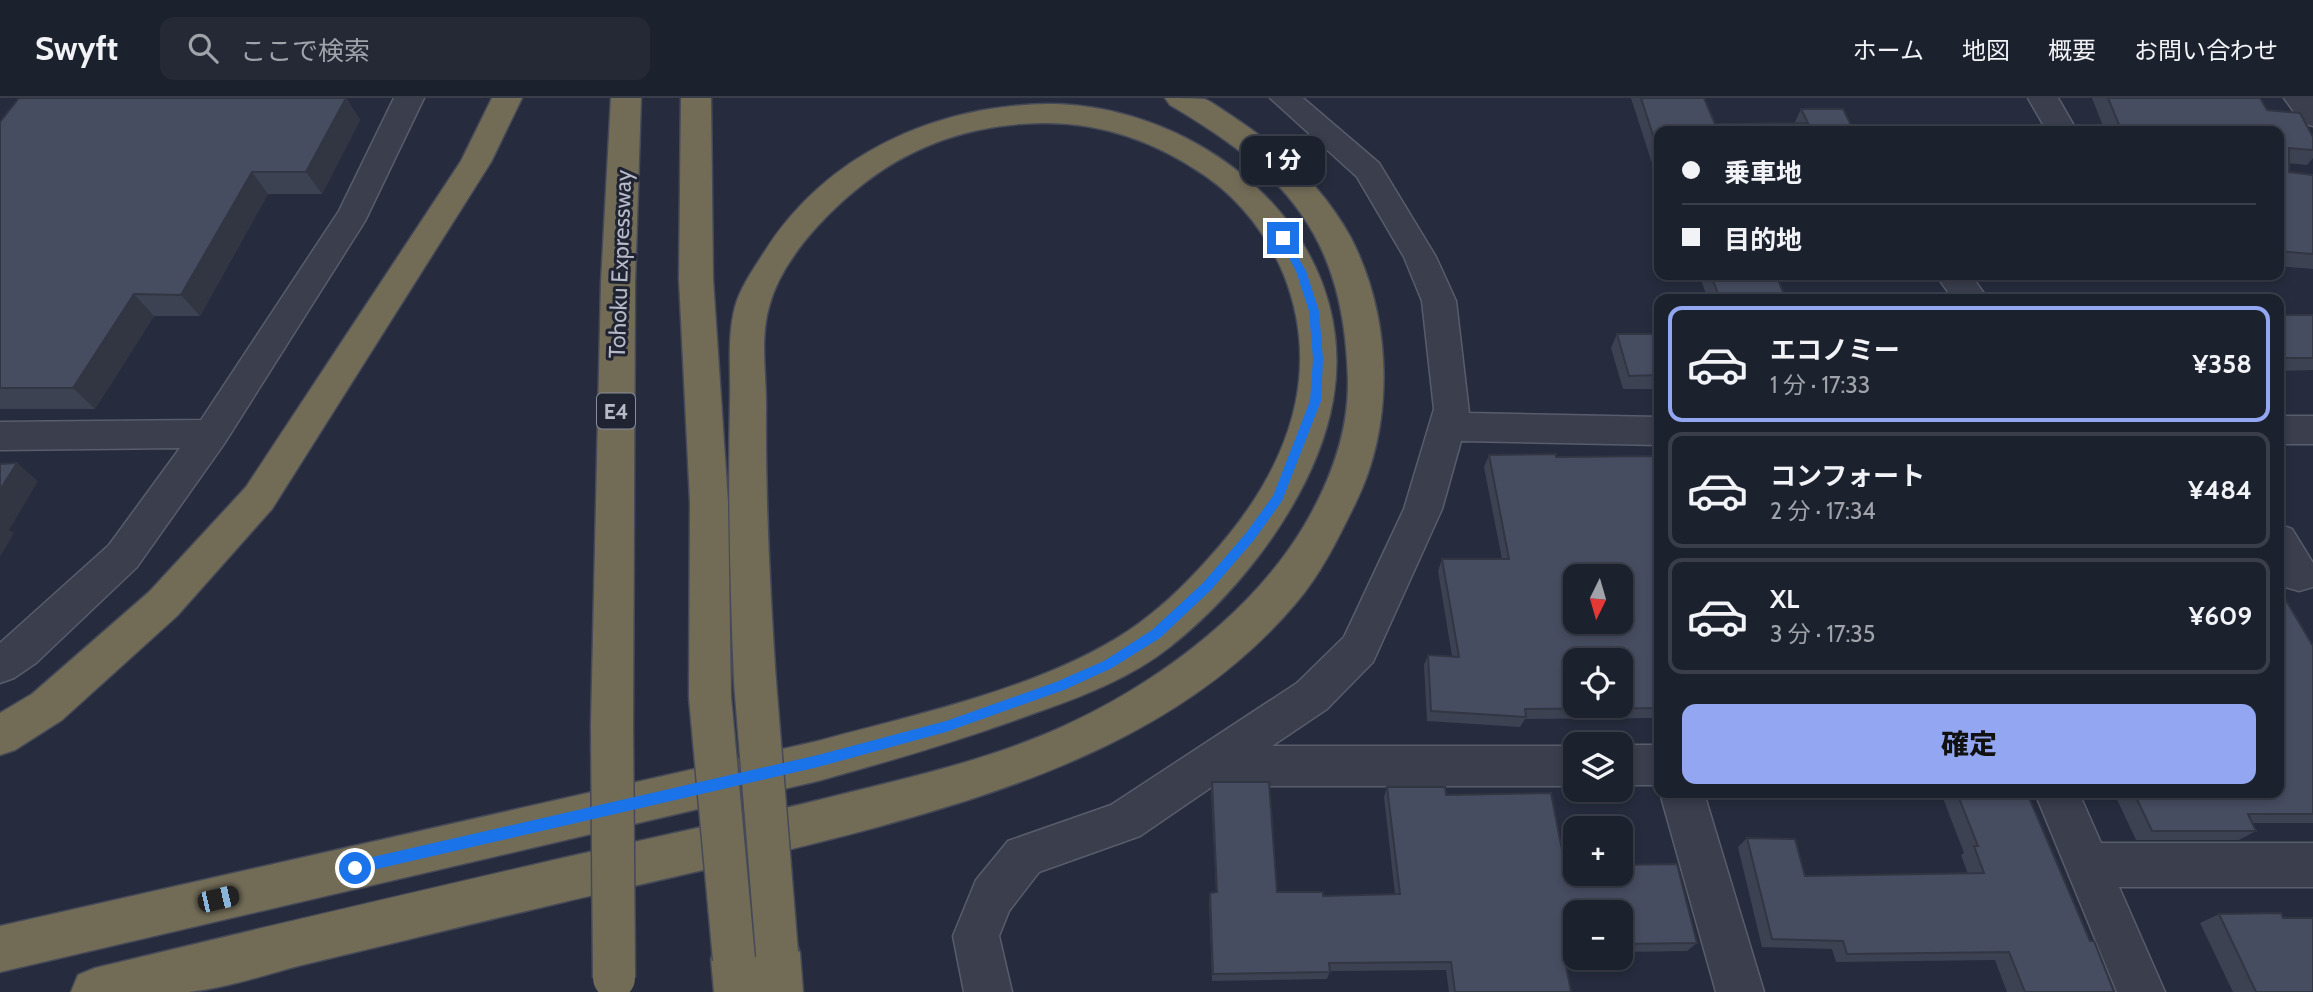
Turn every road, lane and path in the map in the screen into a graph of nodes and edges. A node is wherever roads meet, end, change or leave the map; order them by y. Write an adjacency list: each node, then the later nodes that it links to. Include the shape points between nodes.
1 (409, 98): 13 (street, via 354,212)
2 (507, 98): 18 (highway, via 476,162 258,498 163,604 47,707)
3 (626, 98): 29 (highway, Tohoku Expressway / E4, bridge, via 618,283 612,725)
4 (696, 98): 28 (highway, bridge, via 696,279 709,502 710,697)
5 (1180, 98): 30 (highway, via 1224,123 1274,162 1314,206 1346,262 1355,289 1366,380 1360,445 1330,518 1282,591 1209,658 1121,716 1058,750 984,777 840,817)
6 (1285, 98): 9 (street, via 1368,170 1420,257 1439,301 1452,408)
7 (2043, 98): 8 (street)
8 (2059, 126)
9 (1447, 427): 12 (street); 21 (street, via 1423,509 1359,649 1312,696)
10 (2284, 430): 11 (street)
11 (2313, 430)
12 (1654, 431)
13 (211, 434): 14 (street); 17 (street, via 123,556)
14 (0, 436)
15 (2284, 550): 16 (street)
16 (2299, 575)
17 (0, 665)
18 (0, 736)
19 (1633, 765): 20 (street)
20 (1654, 765)
21 (1204, 766): 22 (street); 31 (street, via 1124,821 1024,856 992,896 976,936)
22 (1563, 766)
23 (1683, 798): 32 (street)
24 (2059, 798): 25 (street)
25 (2088, 865): 26 (street); 33 (street)
26 (2313, 865)
27 (0, 949): 28 (highway, bridge, via 818,761 946,727 1060,686 1108,664 1156,634 1207,586 1278,498 1315,401 1314,311 1301,271 1283,238 1231,181 1198,155 1140,129 1075,114 1010,115 940,128 906,143 840,184 781,248 751,308 746,502 755,682)
28 (757, 974)
29 (614, 985)
30 (96, 992)
31 (988, 992)
32 (1740, 992)
33 (2141, 992)

